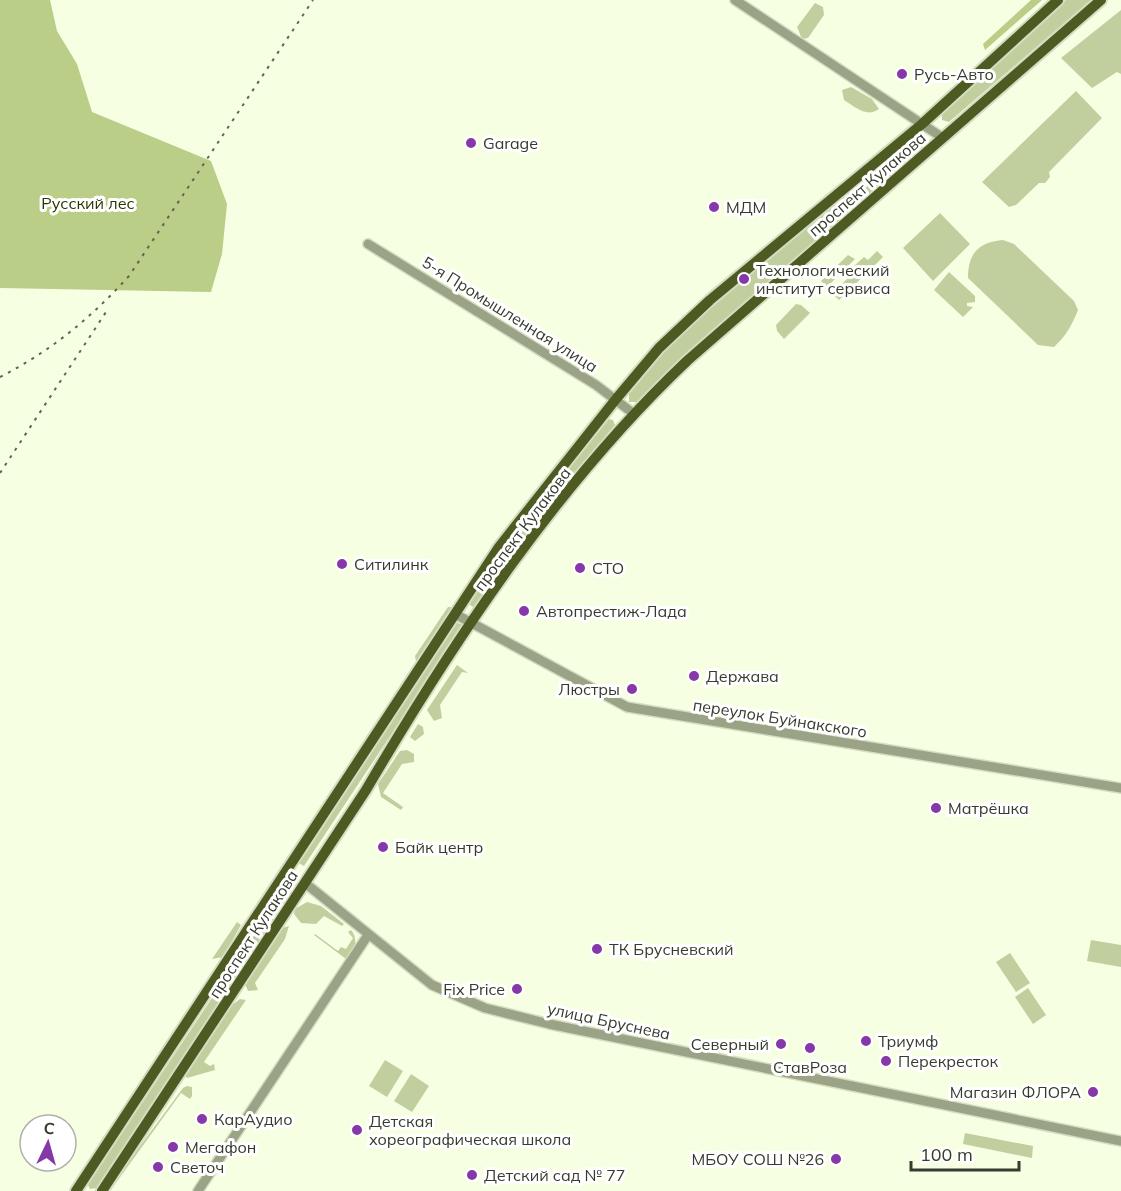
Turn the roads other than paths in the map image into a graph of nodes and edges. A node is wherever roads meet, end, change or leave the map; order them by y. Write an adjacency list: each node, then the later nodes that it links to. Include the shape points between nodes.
1 (735, 0): 4 (street)
2 (1058, 0): 4 (main road, проспект Кулакова)
3 (1101, 0): 5 (main road, проспект Кулакова)
4 (921, 124): 5 (street); 7 (main road, проспект Кулакова, via 704,306 659,348)
5 (943, 138): 8 (main road, проспект Кулакова, via 696,353)
6 (368, 243): 7 (street, 5-я Промышленная улица)
7 (616, 399): 8 (street, 5-я Промышленная улица); 9 (main road, проспект Кулакова, via 517,522)
8 (634, 414): 10 (main road, проспект Кулакова, via 560,502)
9 (455, 614): 10 (street, переулок Буйнакского); 12 (main road, проспект Кулакова)
10 (471, 625): 11 (street, переулок Буйнакского, via 494,633 627,707); 13 (main road, проспект Кулакова)
11 (1121, 788)
12 (288, 871): 13 (main road); 16 (main road, проспект Кулакова)
13 (305, 883): 14 (street, улица Бруснева); 17 (main road, проспект Кулакова)
14 (368, 935): 15 (street, улица Бруснева, via 432,986 488,1009); 18 (street)
15 (1121, 1141)
16 (76, 1191)
17 (102, 1191)
18 (198, 1191)

